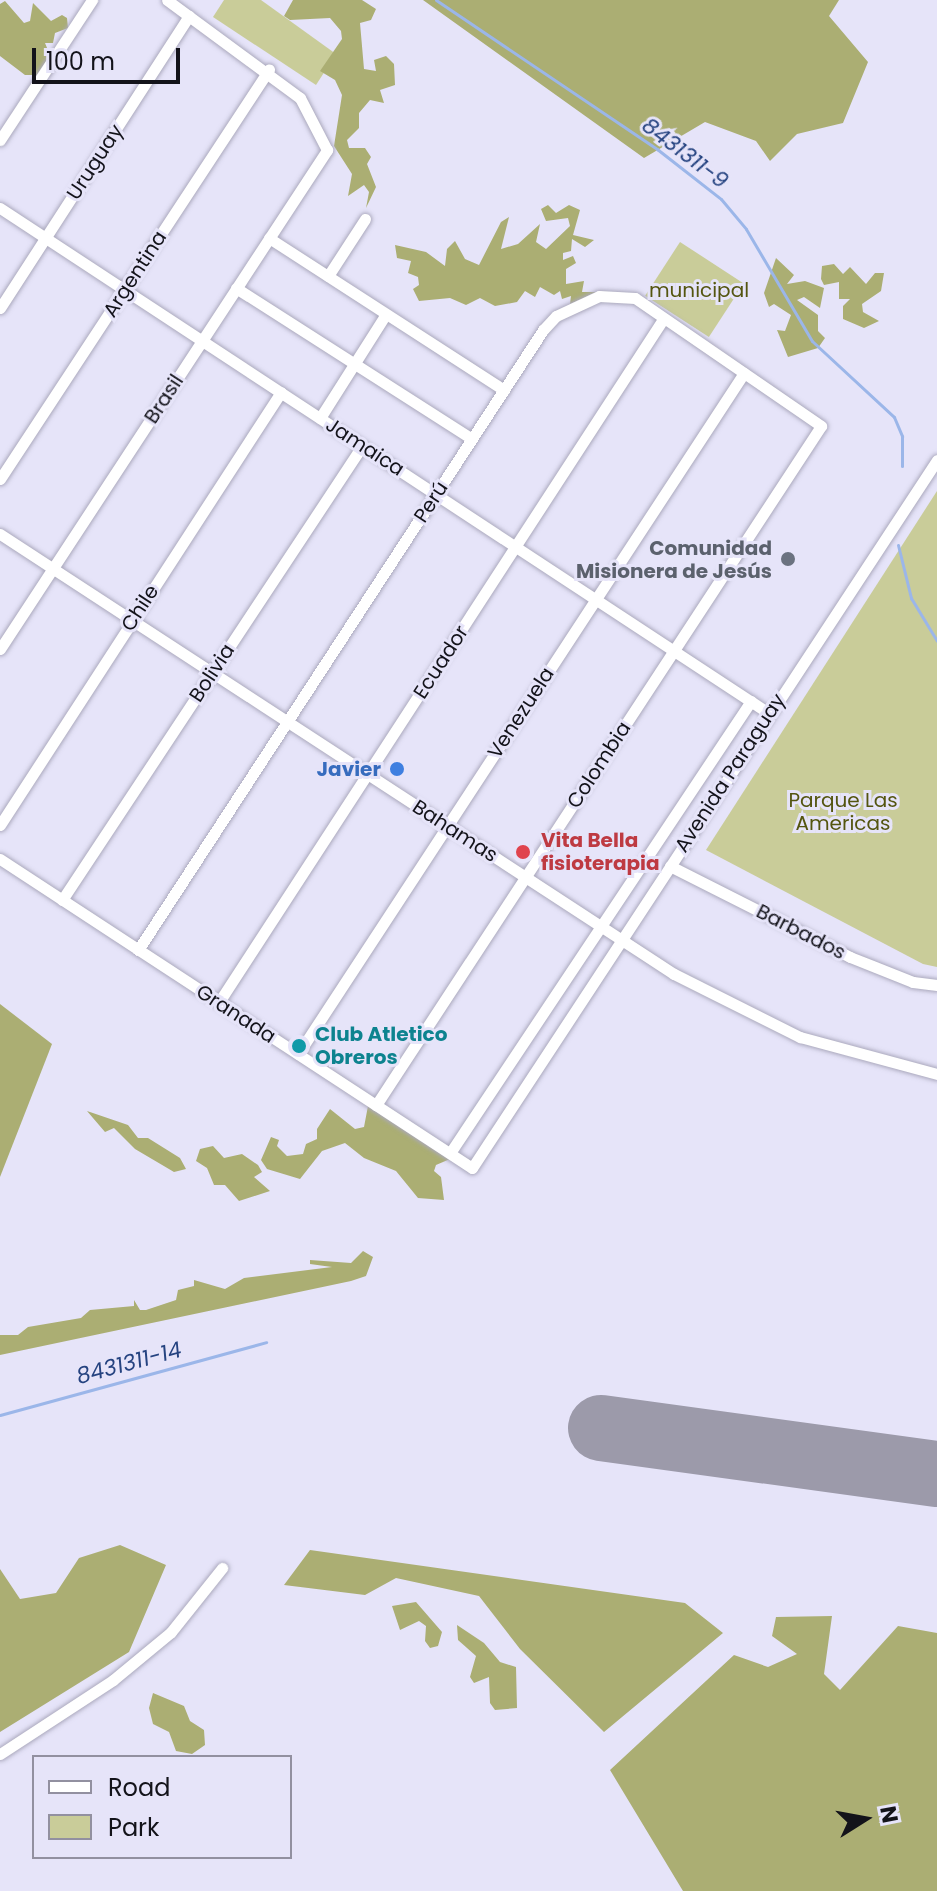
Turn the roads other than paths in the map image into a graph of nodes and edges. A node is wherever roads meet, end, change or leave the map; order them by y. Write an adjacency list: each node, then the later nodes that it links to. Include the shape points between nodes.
1 (92, 0): 5 (street)
2 (167, 0): 3 (street)
3 (189, 16): 4 (street); 8 (street, Uruguay)
4 (269, 70): 9 (street, Brasil, via 300,98 327,150); 12 (street, Argentina)
5 (0, 140)
6 (0, 208): 8 (street, Jamaica)
7 (365, 219): 10 (street)
8 (46, 238): 12 (street, Jamaica); 13 (street, Uruguay)
9 (269, 238): 10 (street); 11 (street, Brasil)
10 (328, 276): 14 (street)
11 (236, 288): 16 (street, Brasil); 17 (street)
12 (125, 290): 16 (street, Jamaica); 26 (street, Argentina)
13 (0, 308)
14 (386, 314): 17 (street); 19 (street)
15 (662, 321): 18 (street, Perú); 19 (street, Perú, via 635,298 619,294 570,308 543,330); 29 (street, Ecuador)
16 (202, 340): 20 (street, Jamaica); 30 (street, Brasil)
17 (354, 364): 21 (street); 23 (street)
18 (744, 373): 22 (street, Perú); 31 (street, Venezuela)
19 (504, 390): 23 (street, Perú)
20 (281, 392): 21 (street, Jamaica); 32 (street, Chile)
21 (320, 418): 24 (street, Jamaica)
22 (821, 426): 34 (street, Colombia)
23 (472, 439): 27 (street, Perú)
24 (362, 446): 27 (street, Jamaica); 35 (street, Bolivia)
25 (937, 460): 37 (street, Avenida Paraguay)
26 (0, 479)
27 (436, 494): 29 (street, Jamaica); 38 (street, Perú)
28 (0, 534): 30 (street, Bahamas)
29 (515, 547): 31 (street, Jamaica); 39 (street, Ecuador)
30 (53, 568): 32 (street, Bahamas); 33 (street, Brasil)
31 (596, 599): 34 (street, Jamaica); 41 (street, Venezuela)
32 (133, 620): 35 (street, Bahamas); 40 (street, Chile)
33 (0, 649)
34 (674, 651): 36 (street, Jamaica); 44 (street, Colombia)
35 (212, 673): 38 (street, Bahamas); 45 (street, Bolivia)
36 (751, 701): 37 (street, Jamaica); 46 (street)
37 (770, 714): 43 (street, Avenida Paraguay)
38 (287, 722): 39 (street, Bahamas); 48 (street, Perú)
39 (368, 774): 41 (street, Bahamas); 50 (street, Ecuador)
40 (0, 825)
41 (447, 826): 44 (street, Bahamas); 51 (street, Venezuela)
42 (0, 859): 45 (street, Granada)
43 (670, 866): 47 (street, Avenida Paraguay); 49 (street, Barbados, via 850,957 913,982)
44 (526, 877): 46 (street, Bahamas); 53 (street, Colombia)
45 (62, 900): 48 (street, Granada)
46 (601, 926): 47 (street, Bahamas); 54 (street)
47 (621, 940): 52 (street, Bahamas, via 674,974 800,1037); 55 (street, Avenida Paraguay)
48 (138, 950): 50 (street, Granada)
49 (937, 985)
50 (219, 1002): 51 (street, Granada)
51 (298, 1054): 53 (street, Granada)
52 (937, 1074)
53 (376, 1105): 54 (street, Granada)
54 (450, 1153): 55 (street, Granada)
55 (472, 1168)
56 (222, 1568): 57 (street, via 171,1632)
57 (0, 1754)

